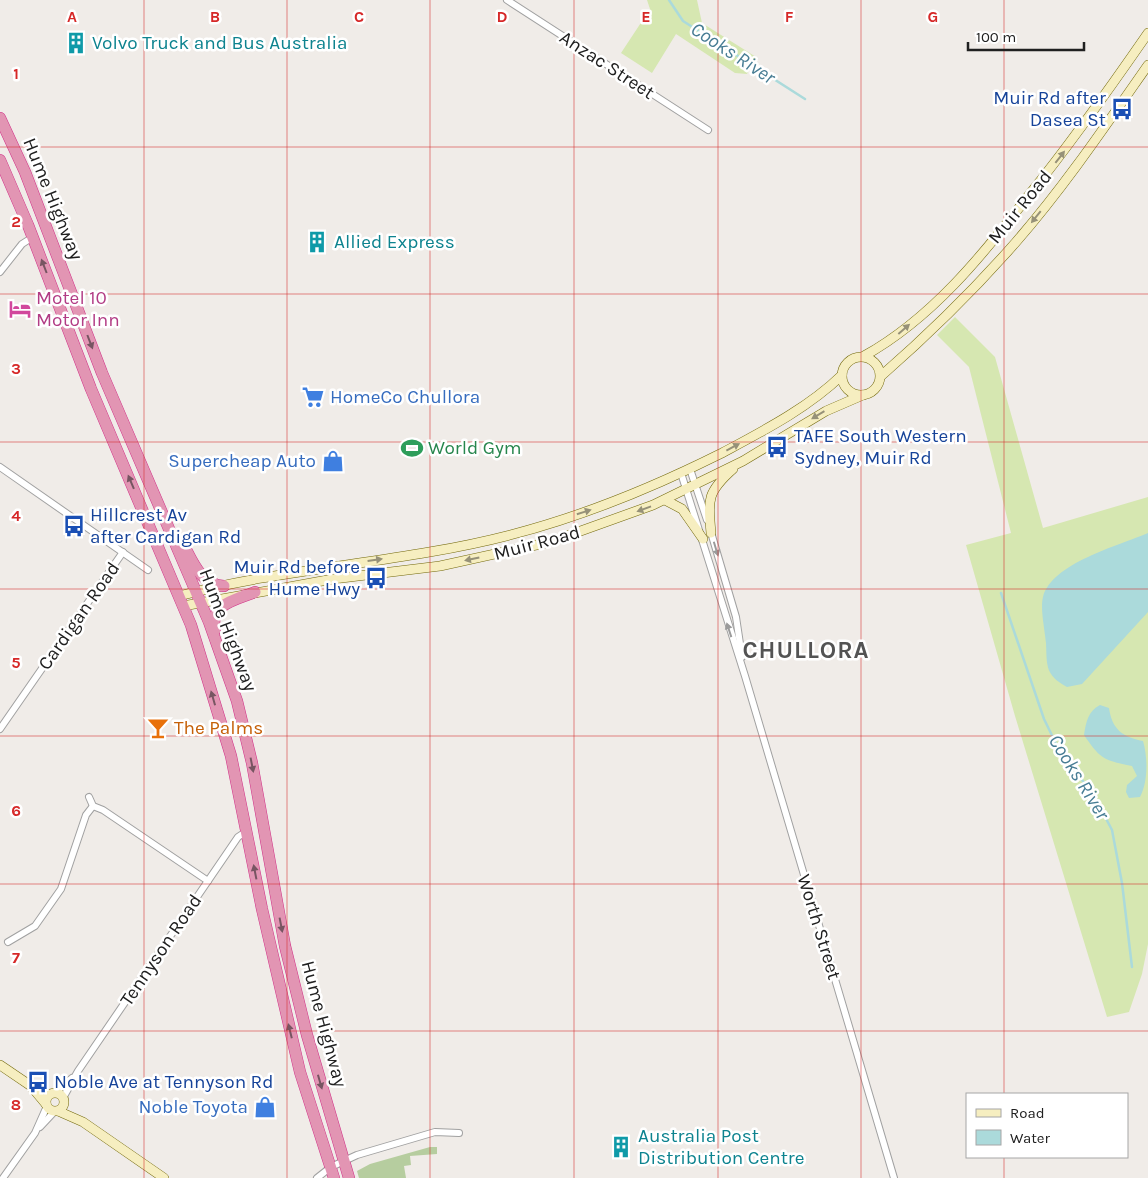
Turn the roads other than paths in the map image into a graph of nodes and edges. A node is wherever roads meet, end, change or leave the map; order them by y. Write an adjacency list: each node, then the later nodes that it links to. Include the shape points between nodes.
1 (507, 0): 5 (street, Anzac Street)
2 (1148, 33): 9 (street, Muir Road, one-way to 2, via 888,343 926,310 998,236 1067,148)
3 (1148, 65): 11 (street, Muir Road, one-way to 11, via 1017,240 942,321)
4 (0, 118): 20 (highway, Hume Highway, one-way to 20, via 25,172 102,373)
5 (708, 130)
6 (0, 160): 7 (highway, Hume Highway)
7 (33, 237): 8 (street, via 22,244); 28 (highway, Hume Highway, one-way to 7, via 91,388)
8 (0, 272)
9 (864, 356): 10 (street, via 850,360); 11 (street, via 874,361)
10 (842, 375): 12 (street, via 850,392); 15 (street, Muir Road, one-way to 10, via 771,426 824,392)
11 (881, 376): 12 (street, via 874,390)
12 (862, 395): 13 (street, Muir Road, one-way to 13, via 826,411)
13 (743, 461): 17 (street, Muir Road); 21 (street, via 716,484 711,493 708,505)
14 (0, 467): 23 (street)
15 (690, 469): 16 (street, Muir Road); 17 (street, Worth Street)
16 (681, 473): 18 (street, Worth Street); 25 (street, Muir Road, one-way to 16, via 511,535 595,509)
17 (696, 484): 18 (street, Muir Road); 21 (street, Worth Street)
18 (687, 488): 19 (street, Muir Road); 22 (street, Worth Street)
19 (665, 500): 22 (street, via 682,509); 26 (street, Muir Road, one-way to 26, via 591,528 514,551 440,566 333,578)
20 (158, 505): 25 (highway, via 202,577 210,584); 27 (highway, Hume Highway)
21 (711, 533): 30 (street, Worth Street, one-way to 30, via 736,617)
22 (703, 539): 30 (street, Worth Street, one-way to 22)
23 (123, 552): 24 (street); 31 (street, Cardigan Road)
24 (148, 570)
25 (224, 586): 27 (street, Muir Road)
26 (255, 592): 27 (street, Muir Road); 29 (highway, via 217,610 214,626)
27 (198, 597): 28 (street, Muir Road); 29 (highway, Hume Highway)
28 (181, 601): 34 (highway, Hume Highway, one-way to 28, via 231,756)
29 (219, 650): 43 (highway, Hume Highway, one-way to 43, via 237,701 252,763 283,937 302,1018)
30 (745, 676): 49 (street, Worth Street)
31 (0, 729)
32 (89, 797): 33 (street)
33 (93, 806): 35 (street); 36 (street, via 86,815 61,889 35,926)
34 (246, 831): 35 (street, Tennyson Road, via 238,837); 44 (highway, Hume Highway, one-way to 34, via 284,1009)
35 (208, 881): 39 (street, Tennyson Road)
36 (8, 942)
37 (0, 1064): 38 (street)
38 (31, 1086): 39 (street); 40 (street)
39 (58, 1097): 40 (street, via 48,1098); 40 (street, via 62,1107); 41 (street)
40 (51, 1108): 41 (street); 45 (street)
41 (83, 1122): 46 (street)
42 (459, 1133): 43 (street, via 435,1132)
43 (344, 1160): 44 (street); 48 (highway, Hume Highway)
44 (332, 1173): 47 (street)
45 (3, 1178)
46 (164, 1178)
47 (317, 1178)
48 (349, 1178)
49 (894, 1178)

